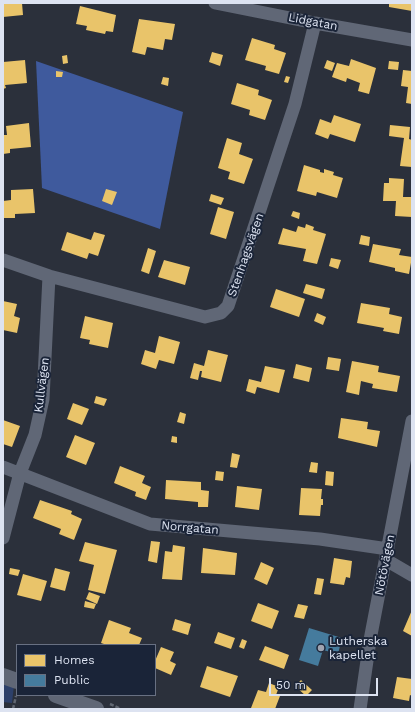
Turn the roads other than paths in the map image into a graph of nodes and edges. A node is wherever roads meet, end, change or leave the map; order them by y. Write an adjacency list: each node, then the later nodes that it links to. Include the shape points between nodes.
1 (215, 3): 2 (street, Lidgatan)
2 (316, 23): 3 (street, Lidgatan); 5 (street, Stenhagsvägen, via 295,104 228,306 221,313 205,317)
3 (412, 40)
4 (3, 260): 5 (street)
5 (49, 276): 8 (street, Kullvägen, via 43,399 35,435)
6 (412, 421): 10 (street, Nötövägen)
7 (3, 467): 8 (street, Norrgatan)
8 (20, 472): 9 (street, Kullvägen); 10 (street, Norrgatan, via 150,524 320,540)
9 (3, 538)
10 (387, 554): 11 (street, Norrgatan); 16 (street, Nötövägen)
11 (412, 575)
12 (3, 676): 13 (street)
13 (16, 681)
14 (59, 696): 15 (street)
15 (96, 709)
16 (360, 709)

